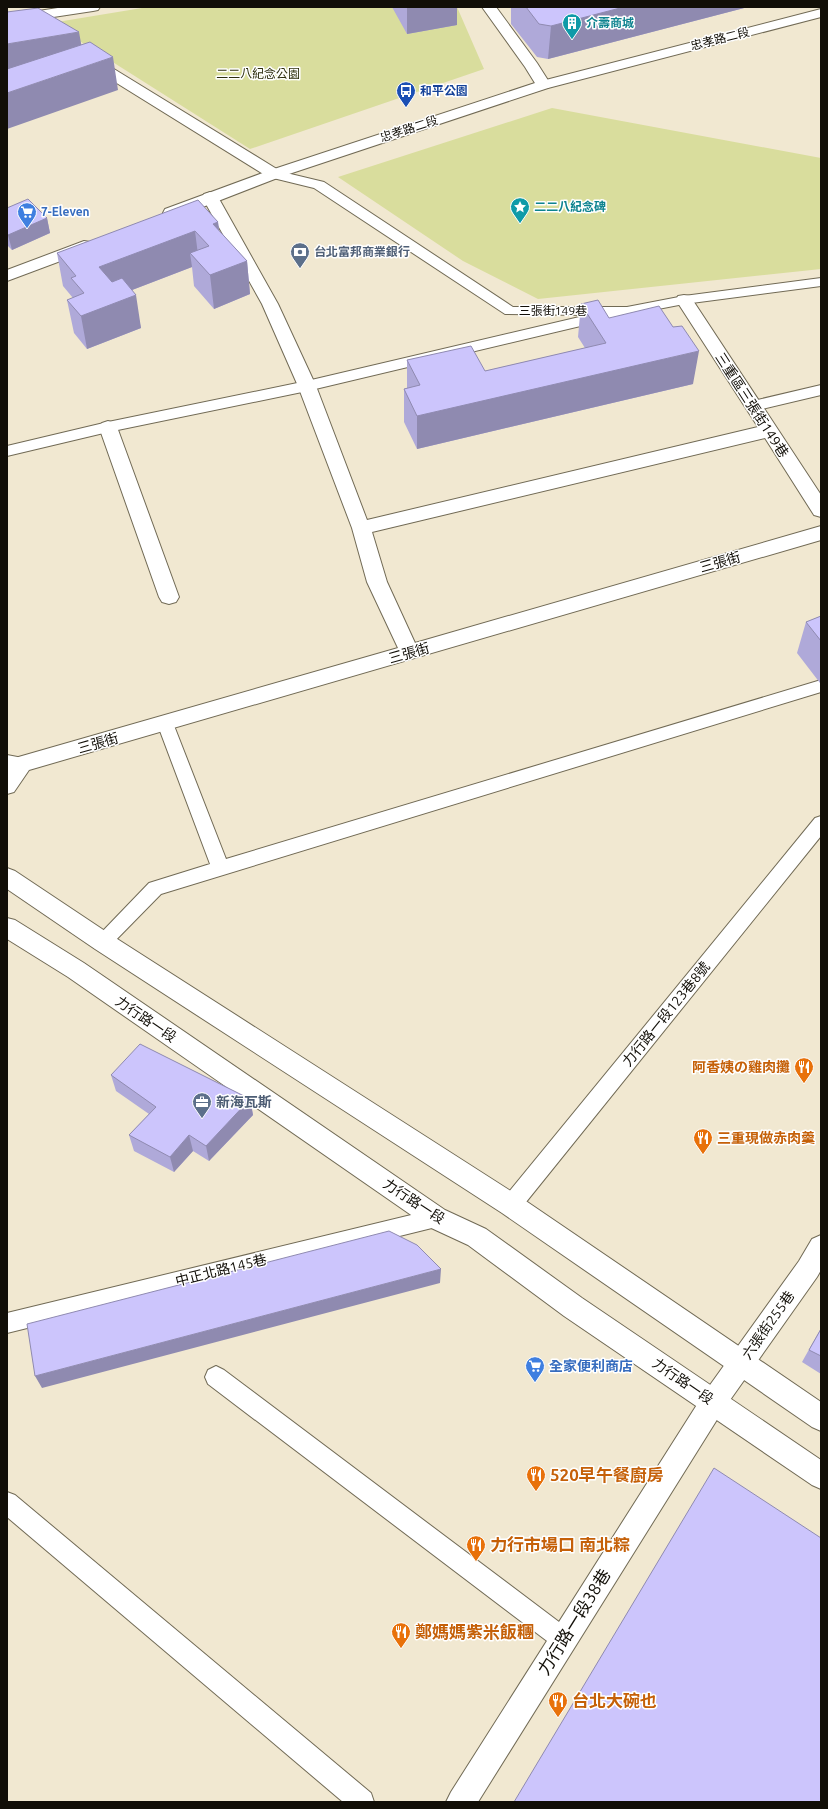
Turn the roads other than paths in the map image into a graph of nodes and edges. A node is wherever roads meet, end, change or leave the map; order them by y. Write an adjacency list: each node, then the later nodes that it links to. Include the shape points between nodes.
1 (93, 7): 3 (street)
2 (489, 7): 8 (street)
3 (78, 8): 5 (street)
4 (821, 13): 8 (street, 忠孝路二段)
5 (14, 19): 6 (street)
6 (41, 31)
7 (75, 52): 9 (street)
8 (543, 85): 9 (street, 忠孝路二段)
9 (274, 174): 10 (street, 忠孝路二段); 16 (lane, 三張街149巷, via 319,185 510,311)
10 (210, 197): 11 (street, 忠孝路二段); 17 (street, via 270,304)
11 (158, 217)
12 (100, 240): 13 (street)
13 (8, 273)
14 (821, 282): 15 (lane, 三張街149巷)
15 (684, 300): 16 (lane, 三張街149巷); 19 (street, 三重區三張街149巷)
16 (627, 311): 17 (lane)
17 (307, 386): 20 (lane); 24 (street)
18 (821, 390): 19 (lane)
19 (754, 406): 21 (street, 三重區三張街149巷)
20 (108, 427): 22 (lane); 26 (street)
21 (769, 431): 23 (street, 三重區三張街149巷); 24 (street)
22 (7, 451)
23 (821, 510)
24 (361, 528): 27 (street, via 377,582)
25 (821, 533): 27 (street, 三張街)
26 (169, 597)
27 (410, 653): 29 (street, 三張街)
28 (821, 686): 33 (lane)
29 (165, 723): 30 (street, 三張街); 33 (lane)
30 (14, 763): 31 (street, 三張街)
31 (7, 786)
32 (821, 823): 37 (lane, 力行路一段123巷8號)
33 (220, 867): 36 (lane, via 155,888)
34 (7, 877): 36 (street)
35 (7, 926): 38 (street, 力行路一段, via 76,970)
36 (103, 942): 37 (street)
37 (511, 1205): 42 (street)
38 (436, 1218): 41 (lane, 中正北路145巷); 44 (street, 力行路一段, via 477,1236 573,1307)
39 (821, 1247): 40 (street, 六張街255巷)
40 (814, 1272): 42 (street, 六張街255巷)
41 (7, 1323)
42 (741, 1364): 44 (street, 六張街255巷); 45 (street)
43 (216, 1377): 48 (lane)
44 (714, 1401): 46 (street, 力行路一段); 48 (street, 力行路一段38巷)
45 (821, 1418)
46 (821, 1476)
47 (7, 1503): 49 (lane)
48 (563, 1639): 50 (street, 力行路一段38巷)
49 (362, 1802)
50 (461, 1802)

